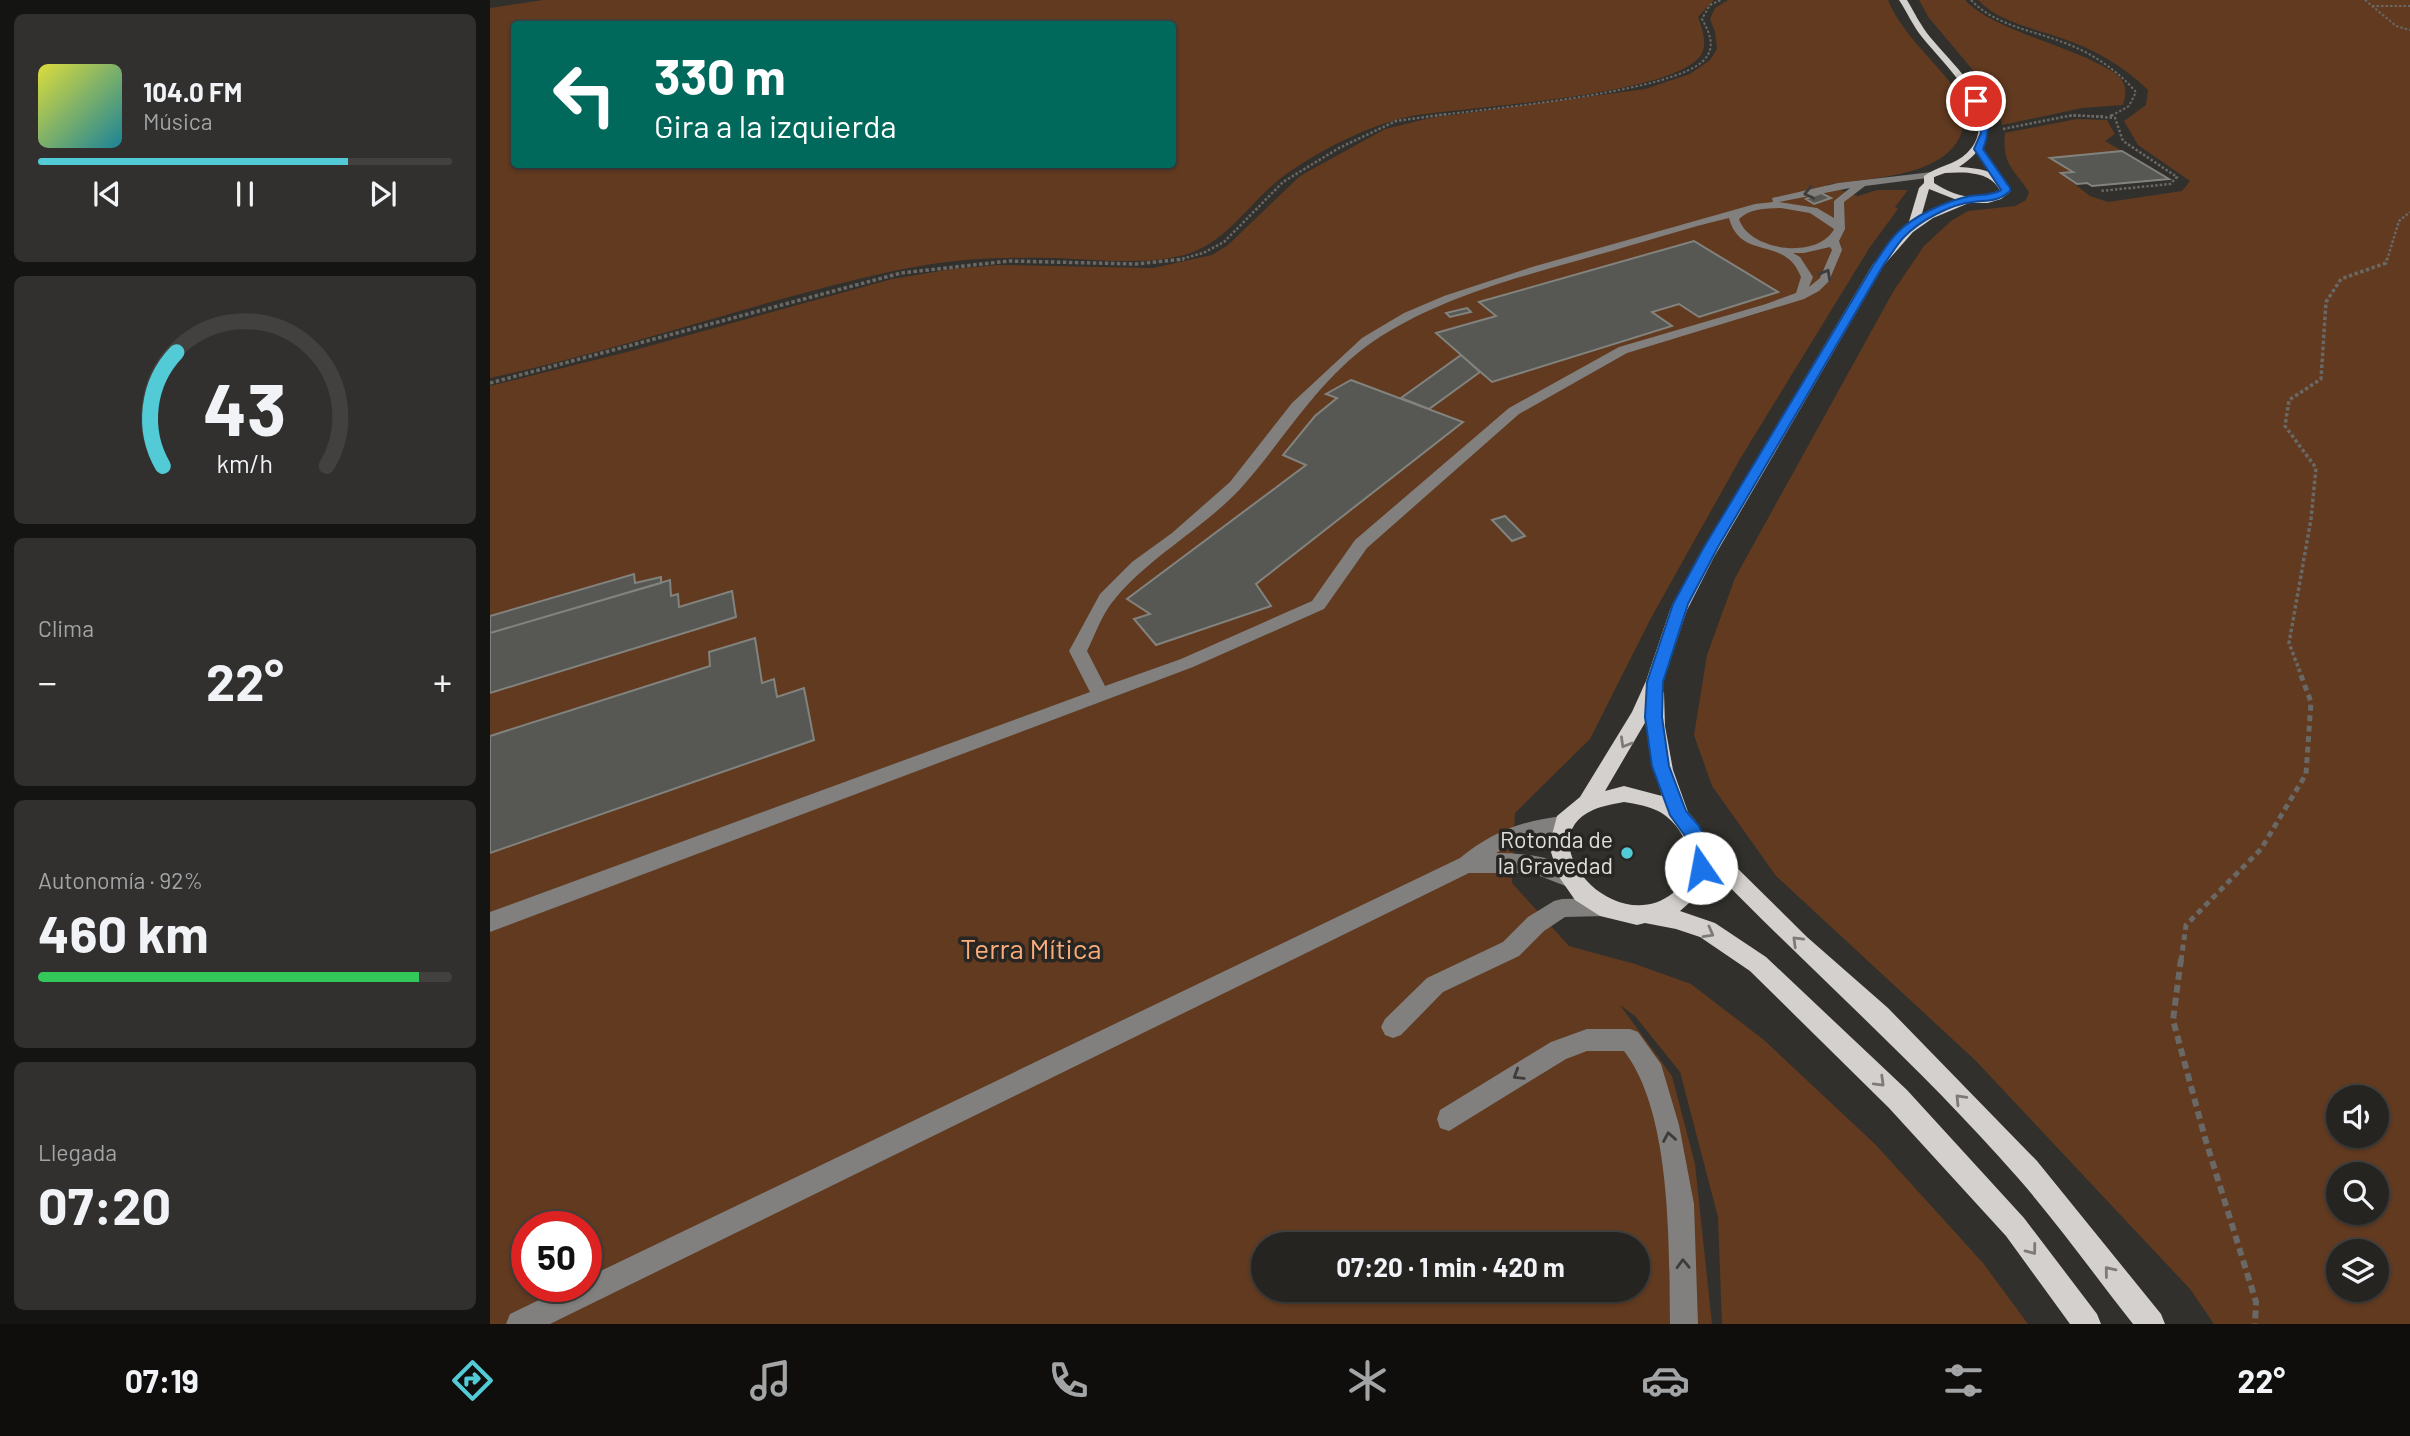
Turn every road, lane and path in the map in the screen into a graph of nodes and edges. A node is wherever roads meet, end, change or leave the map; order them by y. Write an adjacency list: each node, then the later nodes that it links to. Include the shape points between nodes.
1 (1721, 0): 25 (path, via 1710,5 1702,19 1710,34 1708,55 1674,77 1642,87 1396,121 1283,182 1224,242 1203,253 1136,264 1009,261 901,274)
2 (1903, 0): 9 (main road, via 1924,34 1968,84)
3 (1970, 0): 8 (path, via 1993,17 2074,46 2123,76 2136,92 2129,106)
4 (2365, 0): 6 (path)
5 (2410, 5): 6 (path)
6 (2371, 6): 7 (path, via 2396,26)
7 (2410, 30)
8 (2110, 116): 9 (path); 15 (path, via 2115,118 2123,141 2177,177 2169,184)
9 (1985, 129): 11 (main road, via 1980,153)
10 (1989, 167): 12 (main road)
11 (1948, 170): 12 (main road, via 1976,172); 14 (main road)
12 (2000, 181): 16 (main road, via 2006,188 2001,196)
13 (1861, 184): 14 (lane); 17 (lane, one-way to 17); 21 (lane, via 1839,201)
14 (1930, 184): 16 (main road); 20 (main road)
15 (2100, 191)
16 (1970, 199): 20 (main road)
17 (1759, 206): 18 (lane); 21 (lane, via 1813,211 1827,216)
18 (1741, 212): 23 (lane, via 1734,218 1739,233); 27 (lane, via 1448,298 1366,341 1297,407 1235,485 1106,598 1078,651)
19 (2410, 212): 43 (path, via 2399,221 2386,263 2341,279 2326,302 2320,379 2289,400 2285,426 2316,468 2288,643 2311,702 2306,774 2261,849 2186,925 2173,1020 2256,1302)
20 (1913, 225): 26 (main road, via 1880,264 1711,547 1681,604)
21 (1840, 229): 22 (lane)
22 (1833, 242): 23 (lane, via 1813,249); 24 (lane, one-way to 22, via 1825,279 1837,250)
23 (1776, 248): 24 (lane, via 1796,259 1807,277)
24 (1801, 297): 27 (lane, via 1623,350 1514,411 1361,544 1318,605 1188,663)
25 (490, 383)
26 (1655, 682): 28 (main road, one-way to 28, via 1625,745); 29 (main road, via 1660,766)
27 (1101, 695): 36 (lane)
28 (1588, 801): 29 (main road, via 1624,794 1662,804); 30 (main road)
29 (1679, 815): 31 (main road)
30 (1564, 824): 32 (lane, via 1535,826 1499,838); 33 (main road, via 1558,841)
31 (1701, 850): 35 (main road, via 1695,885 1683,899); 42 (main road, one-way to 31, via 2019,1160 1880,1016)
32 (1467, 864): 33 (lane, via 1526,864); 39 (lane)
33 (1568, 878): 34 (main road)
34 (1605, 907): 35 (main road); 37 (lane, via 1562,908 1536,924 1511,949 1435,985)
35 (1644, 913): 41 (main road, one-way to 41, via 1707,930 1758,964 1898,1099 2015,1227)
36 (490, 922)
37 (1392, 1027)
38 (1449, 1119): 40 (lane, one-way to 38, via 1681,1205 1667,1125 1649,1064 1630,1040 1587,1040 1559,1050)
39 (520, 1324)
40 (1684, 1324)
41 (2087, 1324)
42 (2151, 1324)
43 (2255, 1324)

